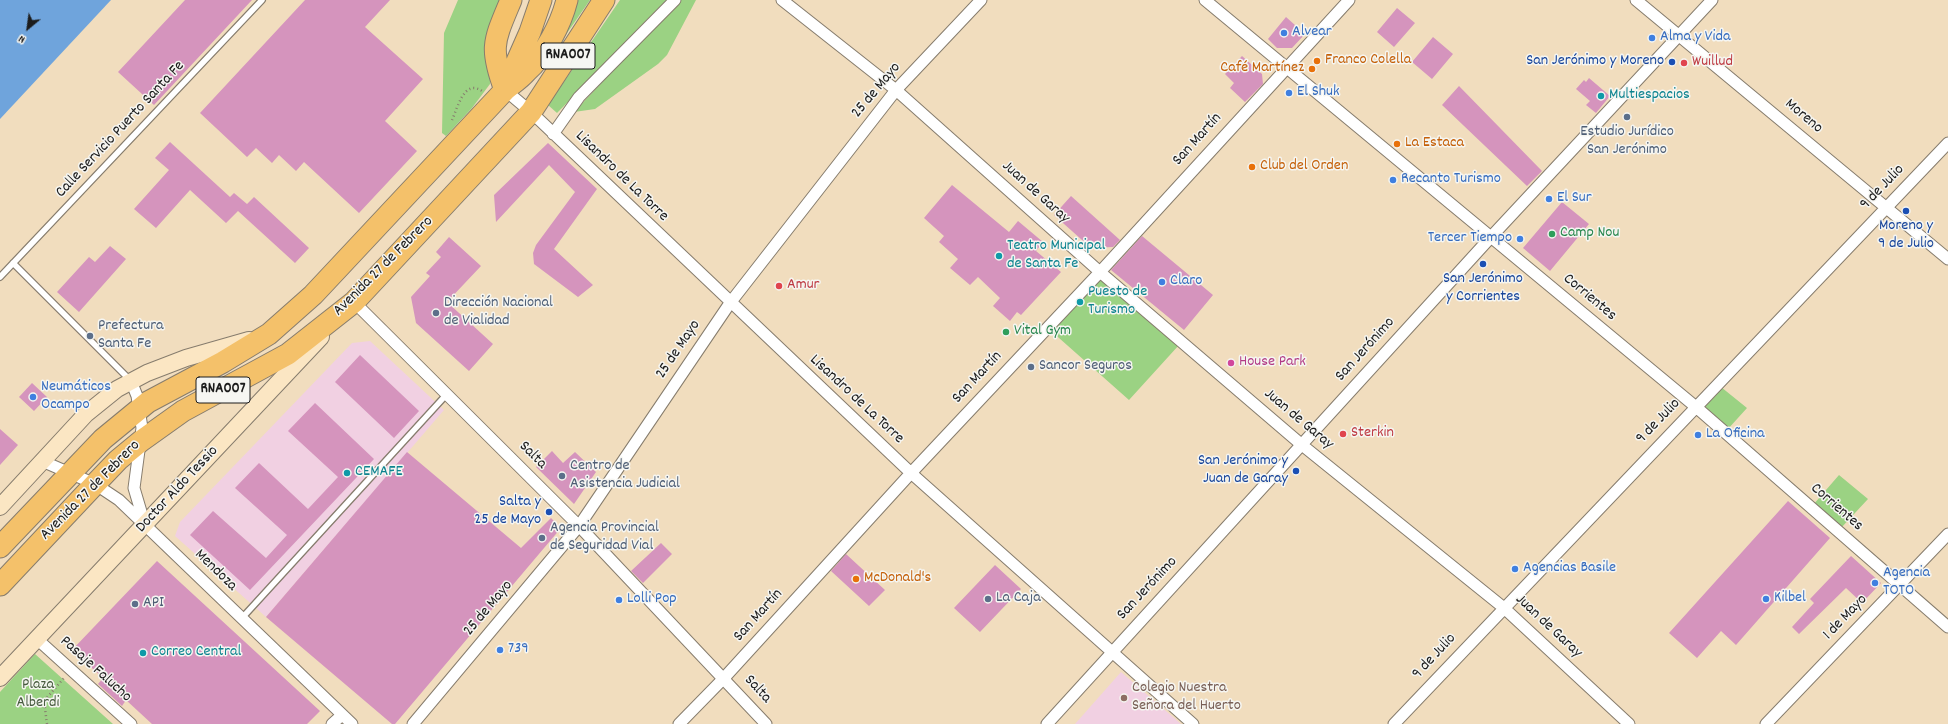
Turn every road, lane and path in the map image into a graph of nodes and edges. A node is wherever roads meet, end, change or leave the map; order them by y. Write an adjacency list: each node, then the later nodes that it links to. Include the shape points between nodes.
1 (262, 0): 24 (lane, Calle Servicio Puerto Santa Fe)
2 (511, 0): 16 (highway, via 497,34 494,56)
3 (541, 0): 16 (highway, RNA007, via 530,32)
4 (567, 0): 16 (highway, via 554,32 537,60)
5 (604, 0): 17 (highway, RNA007)
6 (675, 0): 19 (street, via 579,97)
7 (782, 0): 15 (street, Juan de Garay)
8 (981, 0): 15 (street, 25 de Mayo)
9 (1205, 0): 14 (street, Corrientes)
10 (1349, 0): 14 (street, San Martín)
11 (1636, 0): 13 (street, Moreno)
12 (1712, 0): 13 (street, San Jerónimo)
13 (1679, 35): 21 (street, Moreno); 22 (street, San Jerónimo)
14 (1286, 68): 22 (street, Corrientes); 25 (street, San Martín)
15 (896, 90): 25 (street, Juan de Garay); 28 (street, 25 de Mayo)
16 (500, 96): 17 (street, Lisandro de La Torre); 18 (path, via 481,89 469,88); 29 (highway, Avenida 27 de Febrero / RNA007, via 324,284)
17 (531, 112): 19 (street, Lisandro de La Torre); 27 (highway, Avenida 27 de Febrero / RNA007)
18 (451, 121)
19 (553, 134): 28 (street, Lisandro de La Torre)
20 (1948, 143): 21 (street, 9 de Julio)
21 (1886, 208): 23 (street, Moreno); 32 (street, 9 de Julio)
22 (1490, 238): 32 (street, Corrientes); 35 (street, San Jerónimo)
23 (1948, 259)
24 (13, 263): 26 (lane, Calle Servicio Puerto Santa Fe); 30 (lane)
25 (1100, 272): 35 (street, Juan de Garay); 38 (street, San Martín)
26 (0, 277)
27 (354, 302): 31 (street, Salta); 34 (highway, Avenida 27 de Febrero / RNA007, via 288,354 184,411); 41 (main road, Doctor Aldo Tessio)
28 (730, 303): 38 (street, Lisandro de La Torre); 42 (street, 25 de Mayo)
29 (277, 327): 30 (main road, Avenida 27 de Febrero, via 246,342 186,358); 33 (highway, Avenida 27 de Febrero / RNA007, via 270,334 148,402)
30 (131, 381): 33 (street); 36 (main road, Avenida 27 de Febrero, via 86,414)
31 (446, 394): 42 (street, Salta); 48 (lane)
32 (1696, 407): 46 (street, Corrientes); 47 (street, 9 de Julio)
33 (140, 409): 34 (street); 37 (highway, Avenida 27 de Febrero / RNA007, via 103,439)
34 (141, 441): 39 (highway, Avenida 27 de Febrero / RNA007); 41 (street, via 137,454 134,488)
35 (1302, 445): 47 (street, Juan de Garay); 51 (street, San Jerónimo)
36 (42, 461): 37 (street, Mendoza); 40 (main road, Avenida 27 de Febrero)
37 (69, 473): 39 (street, Mendoza); 44 (highway, Avenida 27 de Febrero / RNA007)
38 (911, 473): 51 (street, Lisandro de La Torre); 54 (street, San Martín)
39 (95, 484): 41 (street, Mendoza, via 119,500); 45 (highway, Avenida 27 de Febrero / RNA007)
40 (0, 507)
41 (145, 525): 48 (street, Mendoza); 50 (main road, Doctor Aldo Tessio)
42 (579, 526): 54 (street, Salta); 60 (street, 25 de Mayo)
43 (1948, 534): 46 (street, 1 de Mayo)
44 (0, 547)
45 (0, 585)
46 (1899, 585): 49 (street, Corrientes); 67 (street, 1 de Mayo)
47 (1504, 608): 65 (street, 9 de Julio); 66 (street, Juan de Garay)
48 (242, 618): 55 (street, Mendoza)
49 (1948, 627)
50 (37, 639): 52 (street, Pasaje Falucho); 53 (main road, Doctor Aldo Tessio)
51 (1111, 652): 63 (street, San Jerónimo); 64 (street, Lisandro de La Torre)
52 (72, 670): 56 (path, via 44,701); 57 (street, Pasaje Falucho, via 105,704)
53 (0, 678)
54 (724, 678): 61 (street, San Martín); 62 (street, Salta)
55 (342, 715): 58 (street); 59 (street, Mendoza)
56 (47, 724)
57 (131, 724)
58 (332, 724)
59 (352, 724)
60 (413, 724)
61 (679, 724)
62 (766, 724)
63 (1047, 724)
64 (1194, 724)
65 (1394, 724)
66 (1629, 724)
67 (1766, 724)

